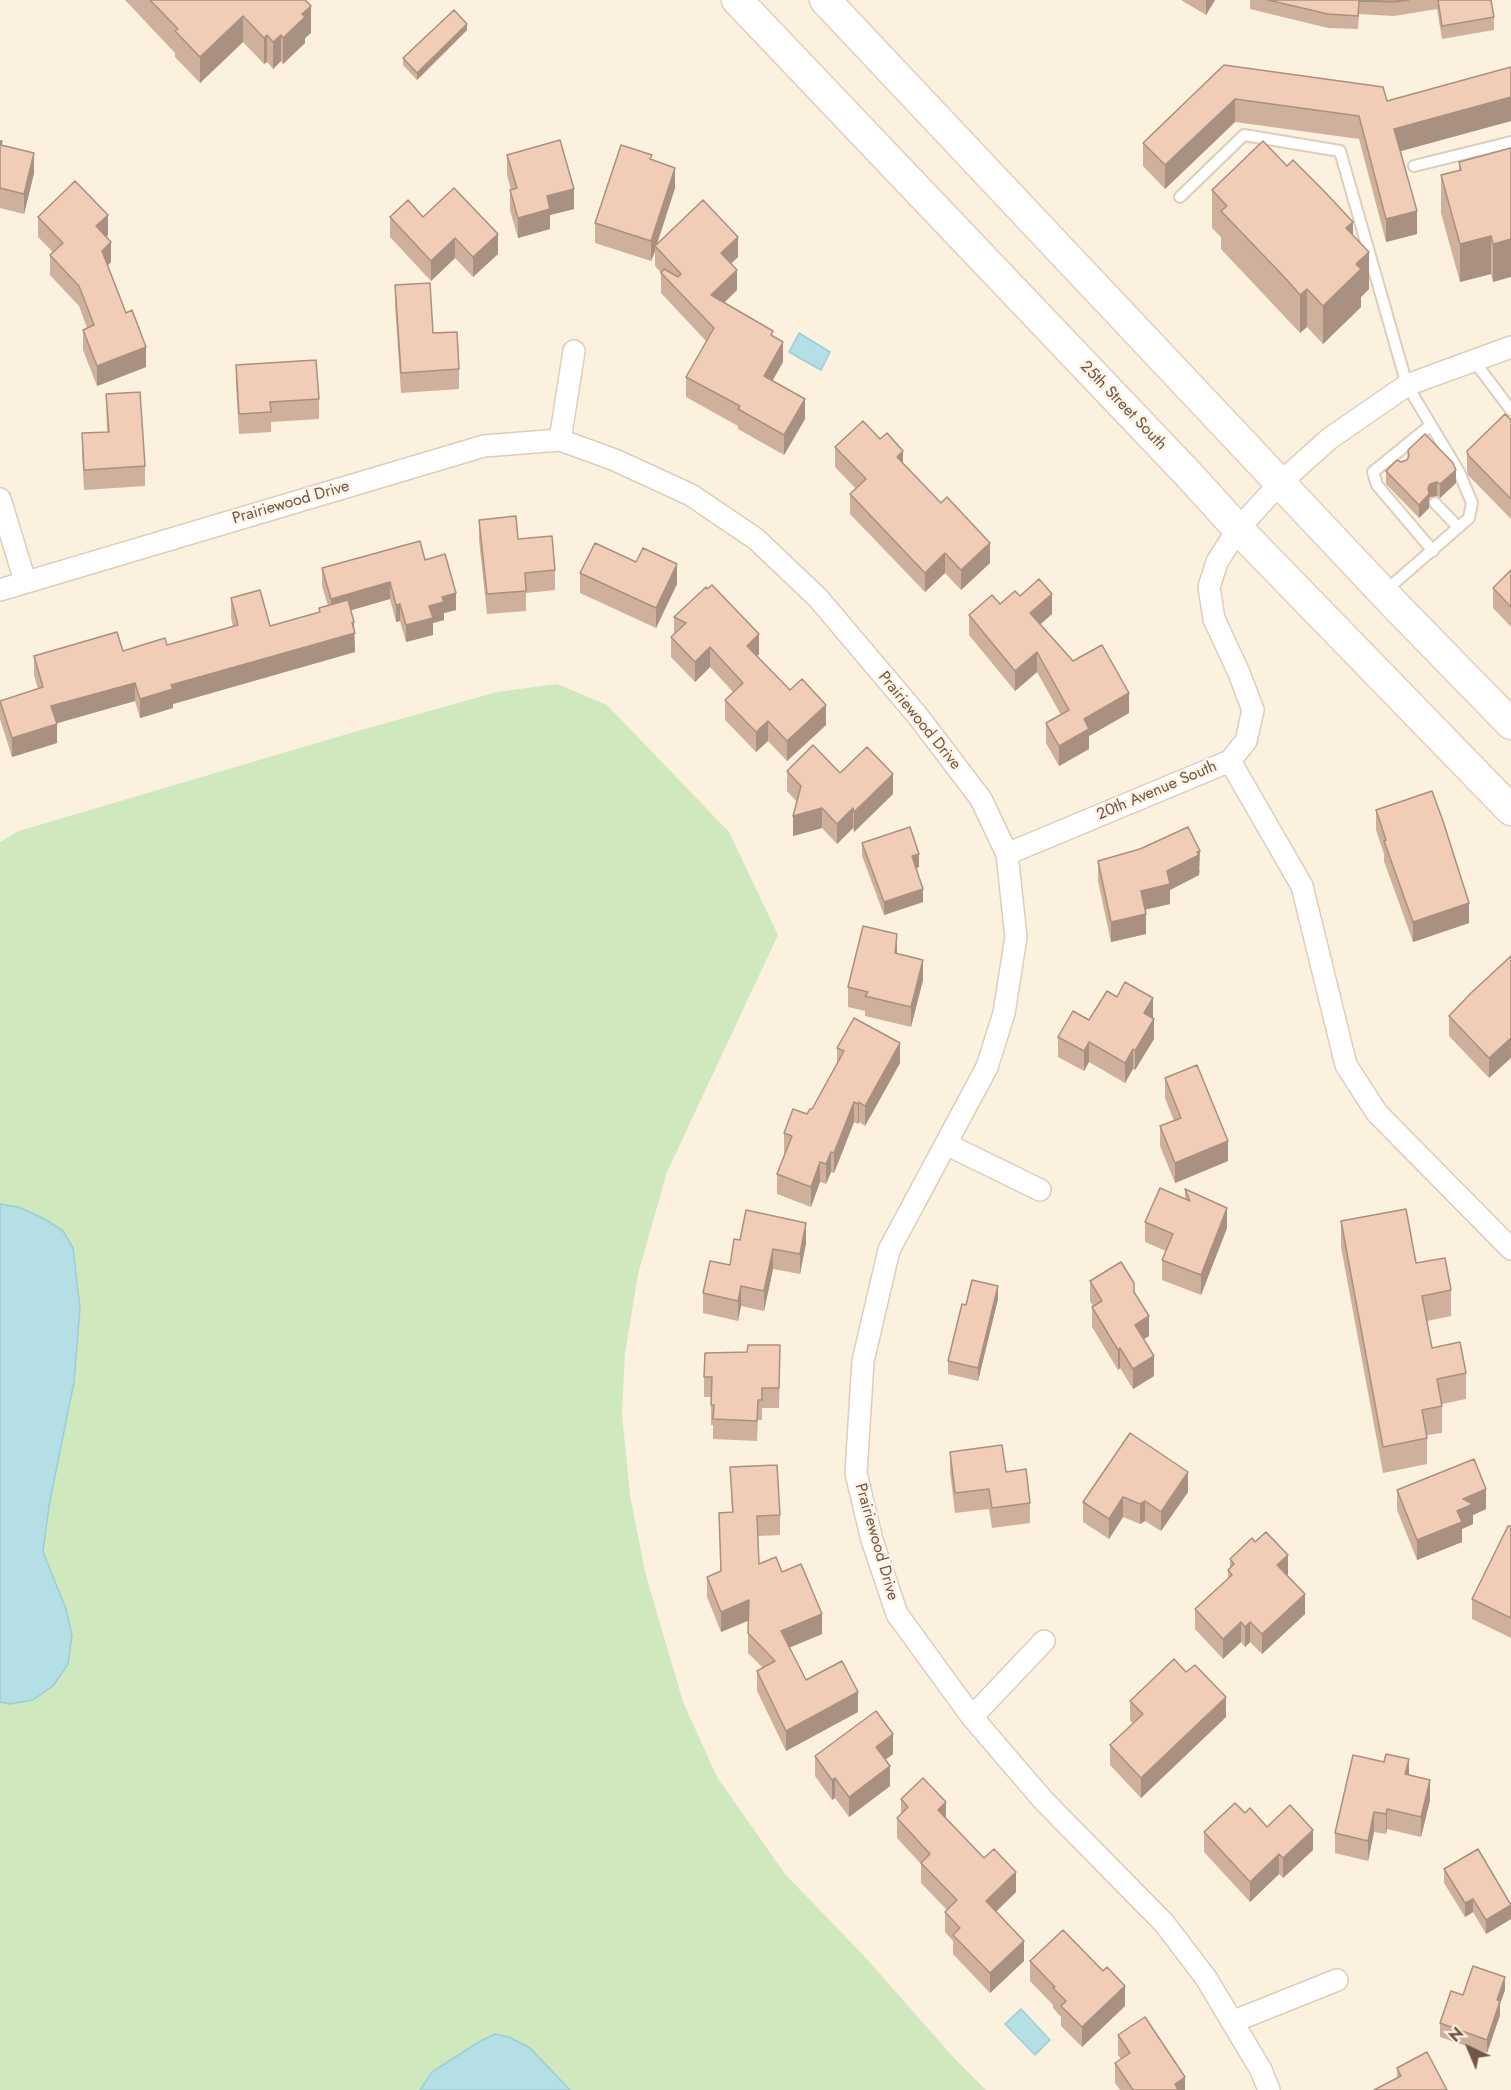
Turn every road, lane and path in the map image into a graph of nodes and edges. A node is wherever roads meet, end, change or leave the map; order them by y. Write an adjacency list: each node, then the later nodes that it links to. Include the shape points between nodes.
1 (737, 0): 19 (main road, 25th Street South)
2 (825, 0): 15 (main road)
3 (1511, 142): 4 (lane)
4 (1414, 166)
5 (1180, 197): 9 (lane, via 1244,135 1340,151)
6 (1511, 347): 8 (street, 20th Avenue South)
7 (574, 351): 12 (street)
8 (1474, 361): 9 (street, 20th Avenue South); 10 (lane)
9 (1407, 386): 11 (lane); 15 (street, 20th Avenue South, via 1329,439)
10 (1511, 410)
11 (1431, 424): 13 (lane); 18 (lane, via 1472,502 1468,518)
12 (560, 440): 21 (street, Prairiewood Drive, via 484,446); 27 (street, Prairiewood Drive, via 691,495 756,539 818,598 917,715 981,799)
13 (1390, 456): 14 (lane); 20 (lane, via 1373,472 1377,485)
14 (1402, 468)
15 (1280, 483): 19 (street, 20th Avenue South); 23 (main road)
16 (0, 499): 21 (street)
17 (1435, 502): 18 (lane)
18 (1458, 527): 20 (lane)
19 (1238, 529): 25 (street, 20th Avenue South, via 1217,562 1209,587 1214,619 1253,710 1246,741); 26 (main road, 25th Street South)
20 (1433, 551): 23 (lane)
21 (25, 581): 22 (street, Prairiewood Drive)
22 (0, 590)
23 (1384, 592): 24 (main road)
24 (1511, 724)
25 (1230, 761): 27 (street, 20th Avenue South); 30 (street, via 1302,886 1346,1065 1377,1113)
26 (1511, 810)
27 (1007, 854): 28 (street, Prairiewood Drive, via 1016,937 1004,1013 987,1067)
28 (946, 1144): 29 (street); 32 (street, Prairiewood Drive, via 889,1250 863,1361 856,1473 872,1540 897,1614)
29 (1040, 1190)
30 (1511, 1249)
31 (1044, 1641): 32 (street)
32 (972, 1717): 34 (street, Prairiewood Drive, via 1044,1801 1164,1923 1206,1978)
33 (1337, 1980): 34 (street)
34 (1232, 2022): 35 (street, Prairiewood Drive)
35 (1269, 2090)

